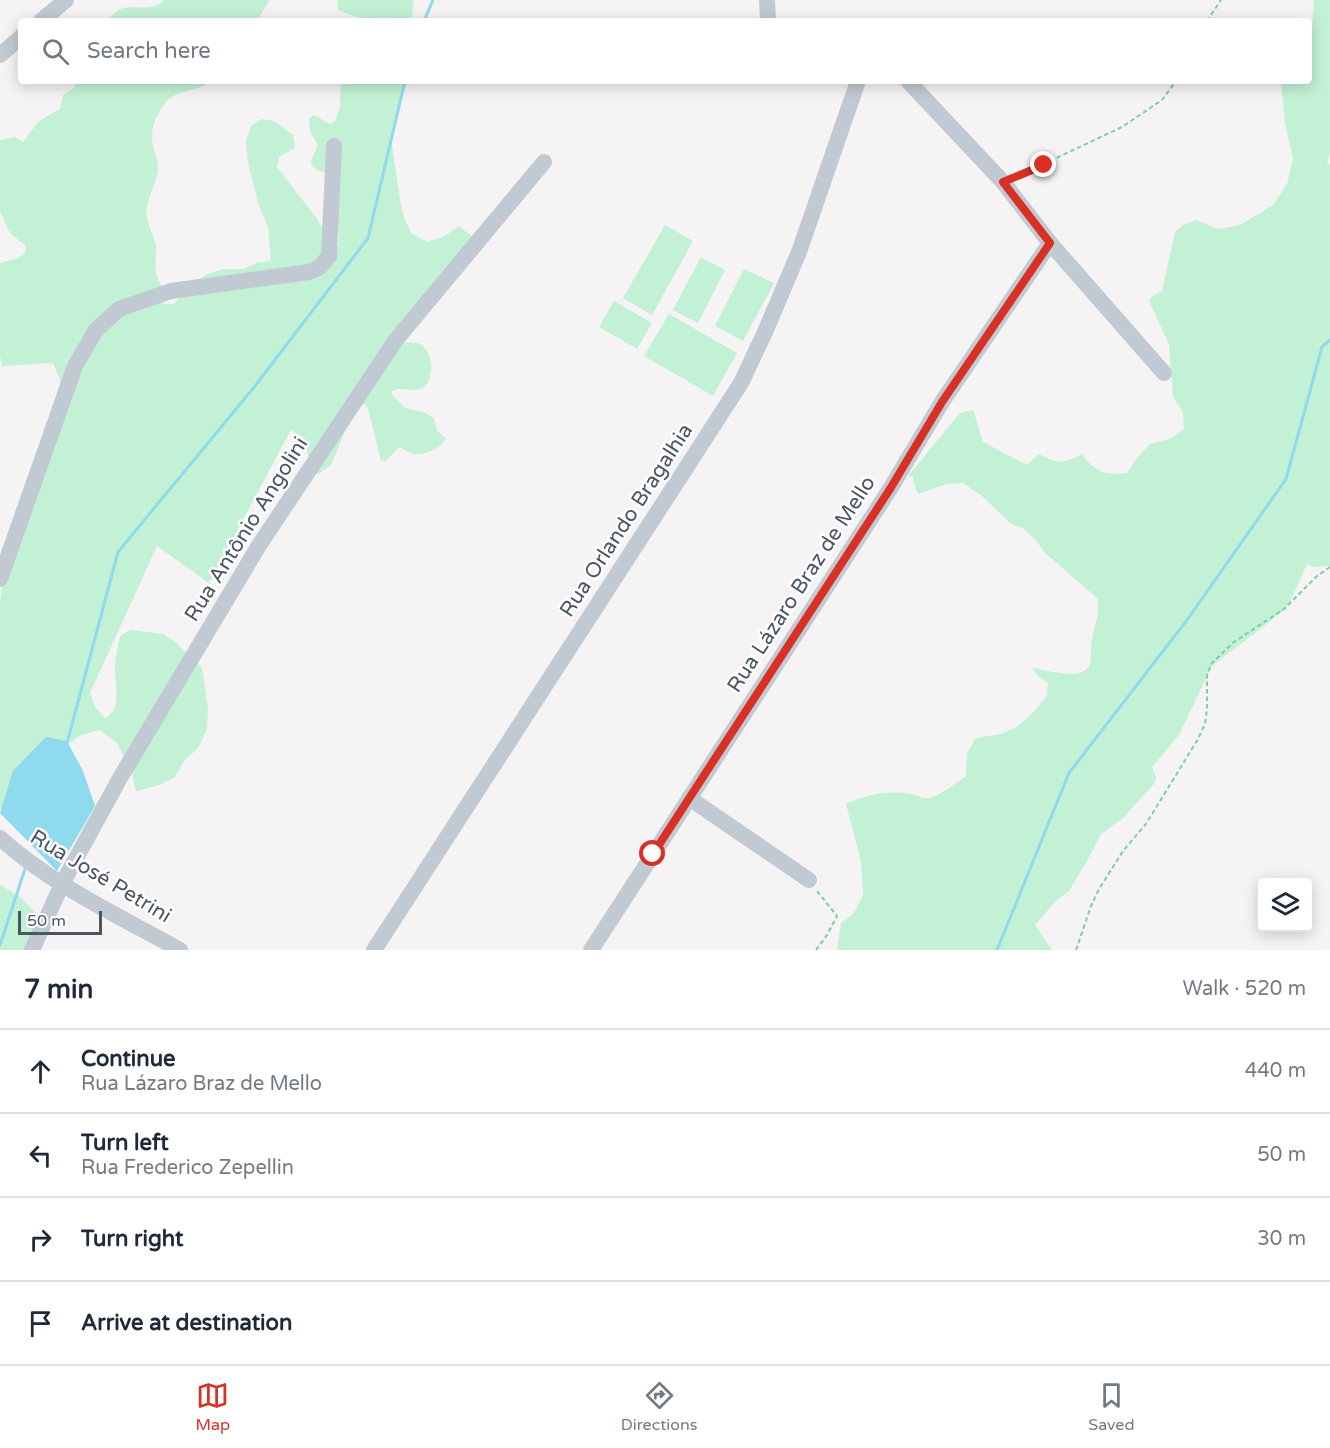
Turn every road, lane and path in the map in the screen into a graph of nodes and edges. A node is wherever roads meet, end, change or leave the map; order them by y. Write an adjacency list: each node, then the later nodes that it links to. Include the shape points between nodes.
1 (66, 0): 4 (street)
2 (767, 0): 5 (street)
3 (1221, 0): 6 (path)
4 (45, 18)
5 (768, 18)
6 (1209, 18)
7 (18, 40): 8 (street)
8 (0, 55)
9 (853, 84): 25 (street, Rua Orlando Bragalhia, via 799,252 741,383)
10 (911, 84): 14 (street)
11 (1174, 84): 14 (path, via 1162,100 1122,128)
12 (334, 146): 18 (street, via 328,256 320,267 309,273 171,291 119,309 96,330 75,366)
13 (544, 162): 22 (street, Rua Antônio Angolini, via 377,367 258,547 120,778)
14 (1003, 182): 15 (street)
15 (1050, 243): 16 (street); 19 (street, Rua Lázaro Braz de Mello, via 942,402 890,489)
16 (1164, 373)
17 (1330, 567): 28 (path, via 1284,609 1234,642 1212,663 1207,709 1198,740 1146,824 1099,889)
18 (0, 579)
19 (689, 798): 21 (street); 26 (street, Rua Lázaro Braz de Mello)
20 (0, 838): 22 (street, Rua José Petrini)
21 (809, 880): 27 (path, via 837,916)
22 (62, 884): 23 (street, Rua Antônio Angolini); 24 (street, Rua José Petrini)
23 (32, 950)
24 (180, 950)
25 (374, 950)
26 (591, 950)
27 (816, 950)
28 (1076, 950)

